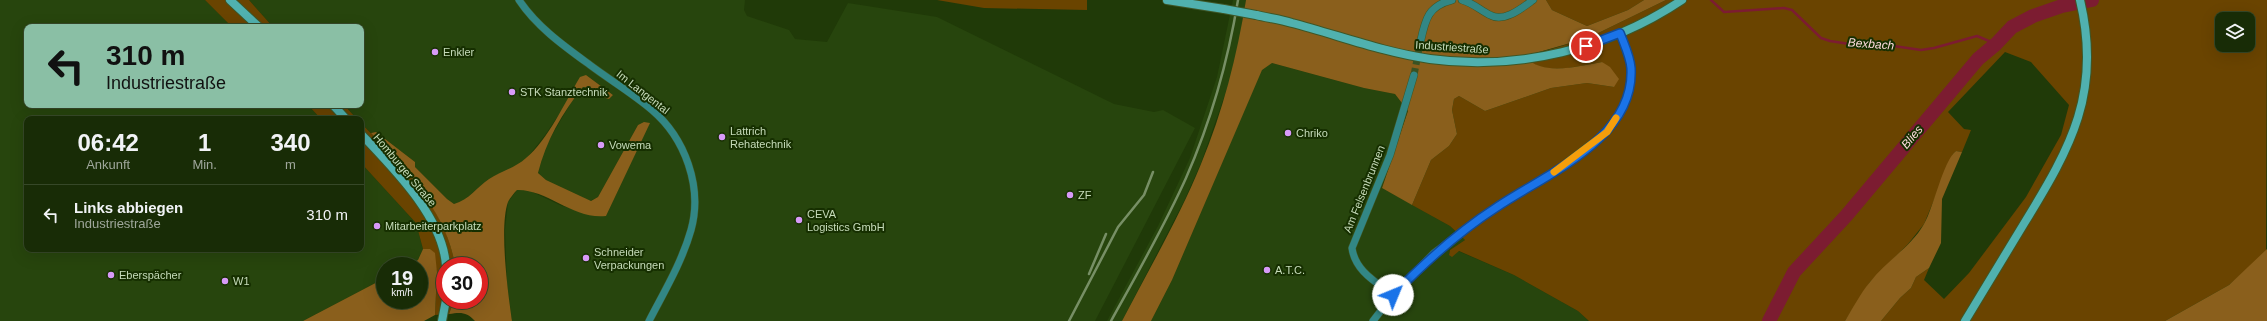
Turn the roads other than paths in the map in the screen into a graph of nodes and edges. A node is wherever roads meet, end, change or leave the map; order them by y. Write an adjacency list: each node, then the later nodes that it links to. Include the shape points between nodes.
1 (230, 0): 9 (street)
2 (518, 0): 20 (street, Im Langental, via 531,17 553,37 652,110 677,139 685,156 694,195 692,229)
3 (1168, 0): 10 (street, Industriestraße, bridge, via 1290,22 1395,52 1454,60 1530,58 1579,48)
4 (1452, 0): 11 (street, via 1442,2 1430,10)
5 (1462, 0): 6 (street, via 1491,16 1502,17 1516,12)
6 (1533, 0)
7 (1682, 0): 10 (street, Industriestraße)
8 (2080, 0): 22 (street, via 2087,38 2084,94 2078,122 2068,147 2037,203)
9 (256, 24)
10 (1620, 33): 17 (street, via 1631,67 1629,91 1622,110 1607,132 1557,170 1464,230 1434,253)
11 (1420, 44)
12 (1414, 75): 17 (street, Am Felsenbrunnen, via 1390,155 1352,248 1353,257 1360,270)
13 (336, 108): 14 (street)
14 (343, 116)
15 (364, 137): 16 (street, Homburger Straße, via 430,218 440,237)
16 (444, 257)
17 (1393, 295): 21 (street)
18 (444, 309): 19 (street)
19 (442, 321)
20 (649, 321)
21 (1372, 321)
22 (1965, 321)

